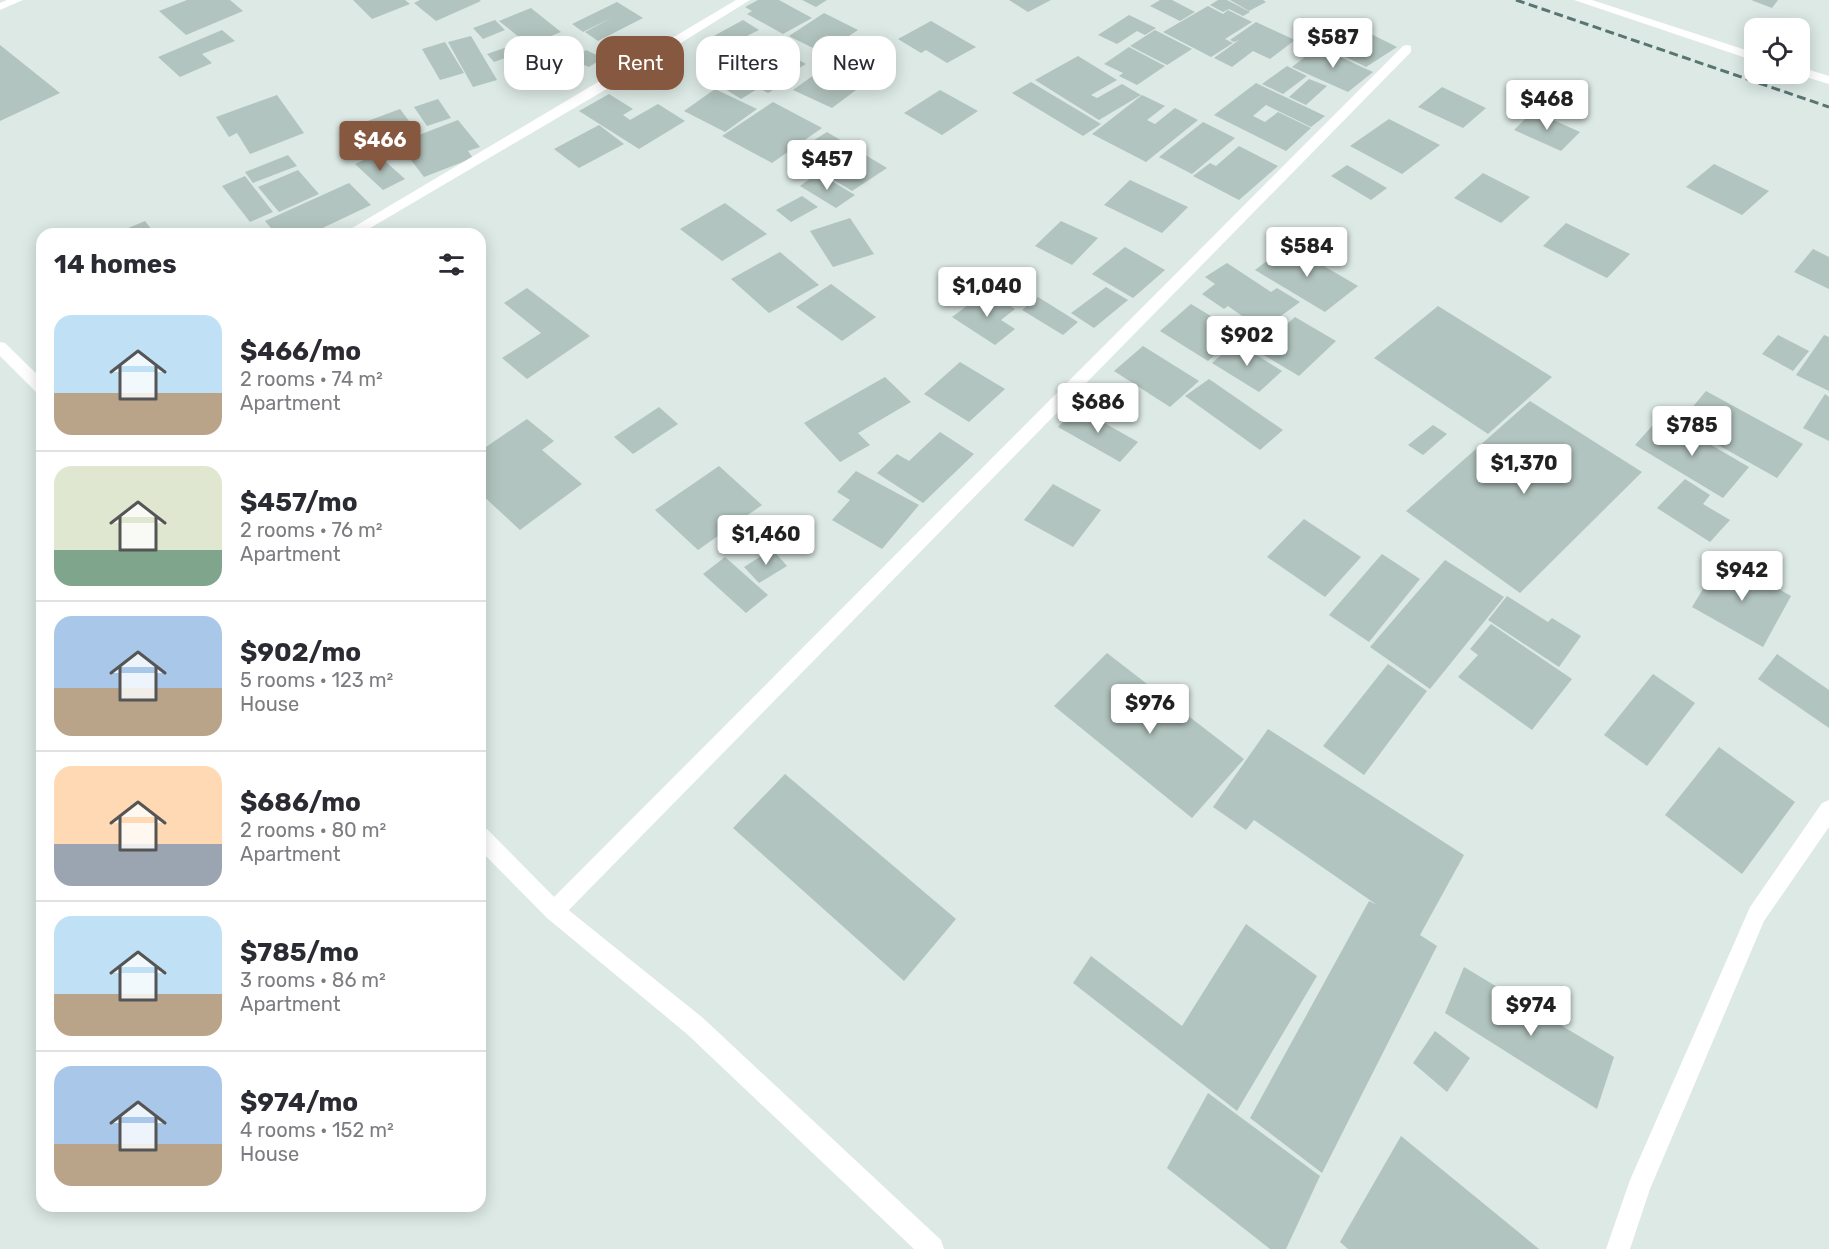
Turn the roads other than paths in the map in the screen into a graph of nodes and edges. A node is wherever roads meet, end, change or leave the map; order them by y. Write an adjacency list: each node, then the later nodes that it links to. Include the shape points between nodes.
1 (17, 0): 4 (street)
2 (744, 0): 9 (street)
3 (1580, 0): 6 (street)
4 (0, 7)
5 (1407, 50): 14 (street)
6 (1744, 53)
7 (1810, 74): 8 (street)
8 (1829, 80)
9 (359, 228)
10 (0, 347): 11 (street)
11 (36, 382)
12 (1829, 810): 16 (street, via 1757,914 1638,1188)
13 (486, 842): 14 (street)
14 (554, 911): 15 (street, via 695,1026)
15 (932, 1249)
16 (1618, 1249)

